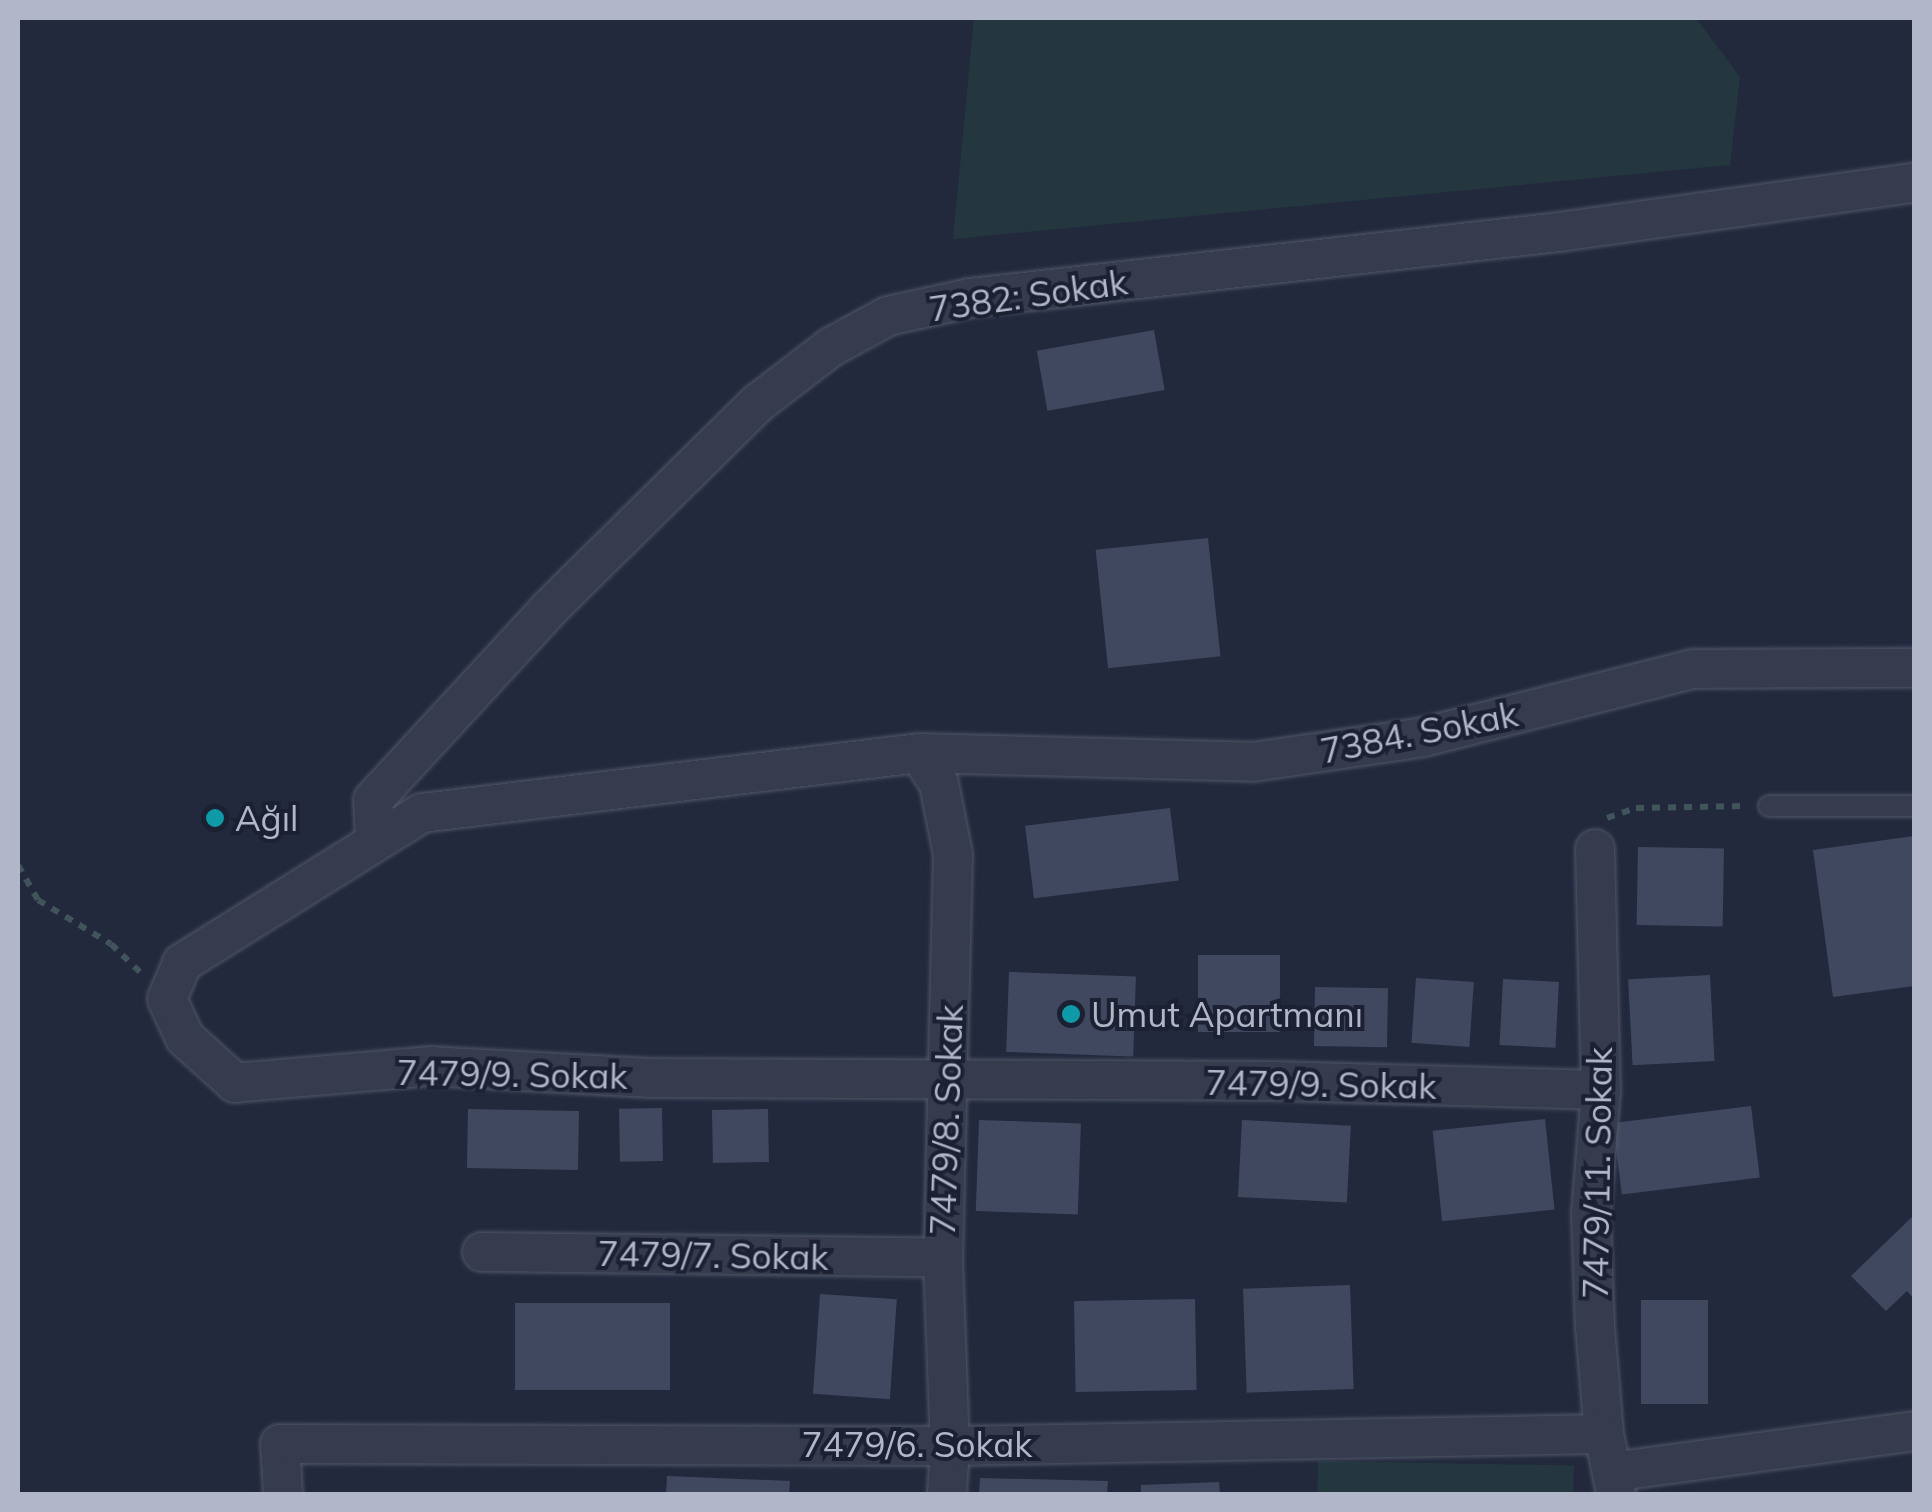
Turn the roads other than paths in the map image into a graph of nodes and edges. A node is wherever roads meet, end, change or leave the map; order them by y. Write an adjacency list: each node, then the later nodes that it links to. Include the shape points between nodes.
1 (1914, 183): 6 (street, 7382: Sokak, via 1558,232 970,298 888,316 831,346 758,403 550,608 373,800)
2 (1914, 668): 3 (street, 7384. Sokak, via 1694,669 1424,738 1253,762)
3 (919, 753): 6 (street, via 422,813); 8 (street, 7479/8. Sokak, via 939,784 953,856)
4 (1769, 806): 5 (lane)
5 (1914, 806)
6 (375, 842): 8 (street, 7479/9. Sokak, via 182,962 167,999 185,1038 235,1083 432,1066 651,1078)
7 (1595, 850): 9 (street, 7479/11. Sokak)
8 (948, 1080): 9 (street, 7479/9. Sokak); 11 (street, 7479/8. Sokak)
9 (1601, 1090): 13 (street, 7479/11. Sokak, via 1591,1214)
10 (482, 1252): 11 (street, 7479/7. Sokak)
11 (943, 1258): 14 (street, 7479/8. Sokak)
12 (1914, 1431): 15 (street)
13 (1604, 1434): 14 (street, 7479/6. Sokak); 15 (street, 7479/11. Sokak)
14 (950, 1446): 16 (street, 7479/6. Sokak, via 280,1444); 17 (street, 7479/8. Sokak)
15 (1614, 1483)
16 (282, 1494)
17 (947, 1494)

